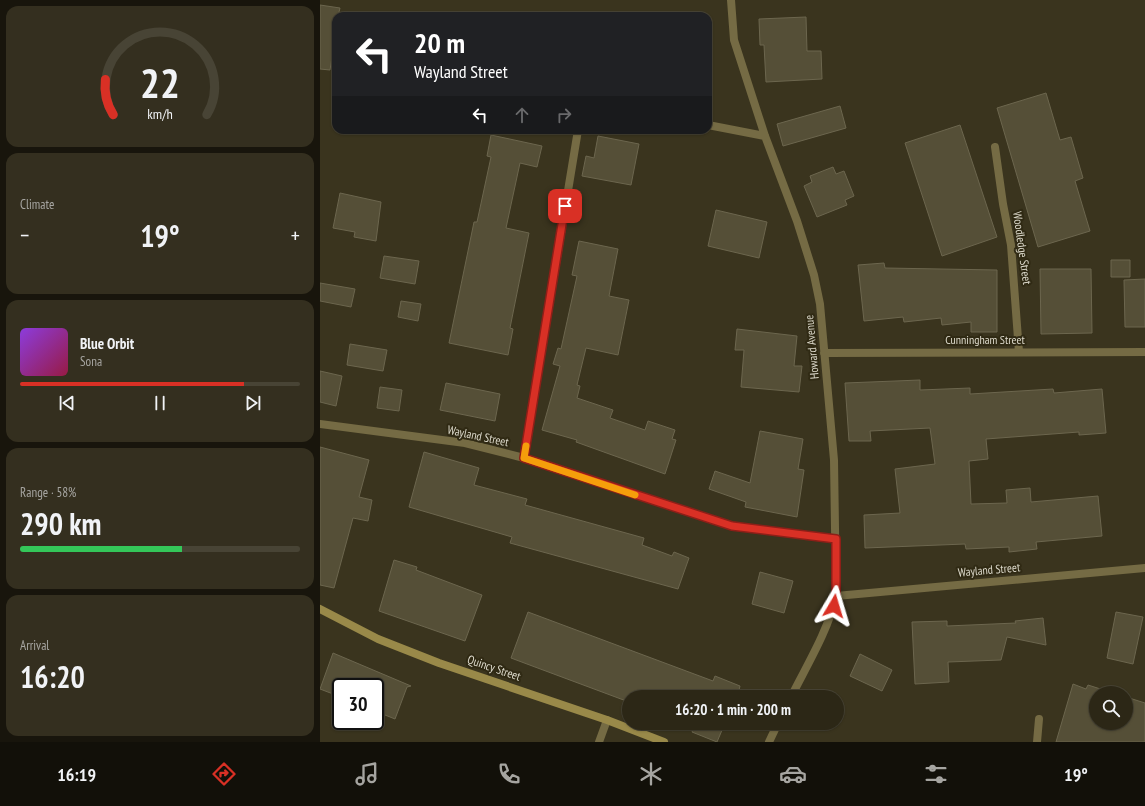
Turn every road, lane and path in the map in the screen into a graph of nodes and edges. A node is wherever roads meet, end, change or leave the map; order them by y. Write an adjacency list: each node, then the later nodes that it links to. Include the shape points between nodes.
1 (731, 0): 4 (street, Howard Avenue, via 734,40)
2 (712, 126): 4 (street)
3 (577, 134): 10 (street)
4 (765, 136): 8 (street, Howard Avenue, via 814,275 820,304)
5 (995, 147): 6 (street, Woodledge Street, via 1012,245)
6 (1019, 352): 7 (street, Cunningham Street); 8 (street, Cunningham Street)
7 (1145, 352)
8 (824, 353): 11 (street, Howard Avenue, via 834,460)
9 (320, 424): 10 (street, Wayland Street, via 465,443)
10 (524, 458): 11 (street, Wayland Street, via 732,526)
11 (836, 539): 13 (street, Howard Avenue)
12 (1145, 568): 13 (street, Wayland Street)
13 (836, 596): 15 (street, Howard Avenue, via 834,606)
14 (320, 609): 17 (main road, Quincy Street, via 378,639 439,663)
15 (794, 690)
16 (1039, 719): 22 (street)
17 (607, 720): 19 (street); 20 (main road, Quincy Street)
18 (775, 730): 21 (street)
19 (598, 742)
20 (664, 742)
21 (769, 742)
22 (1037, 742)

